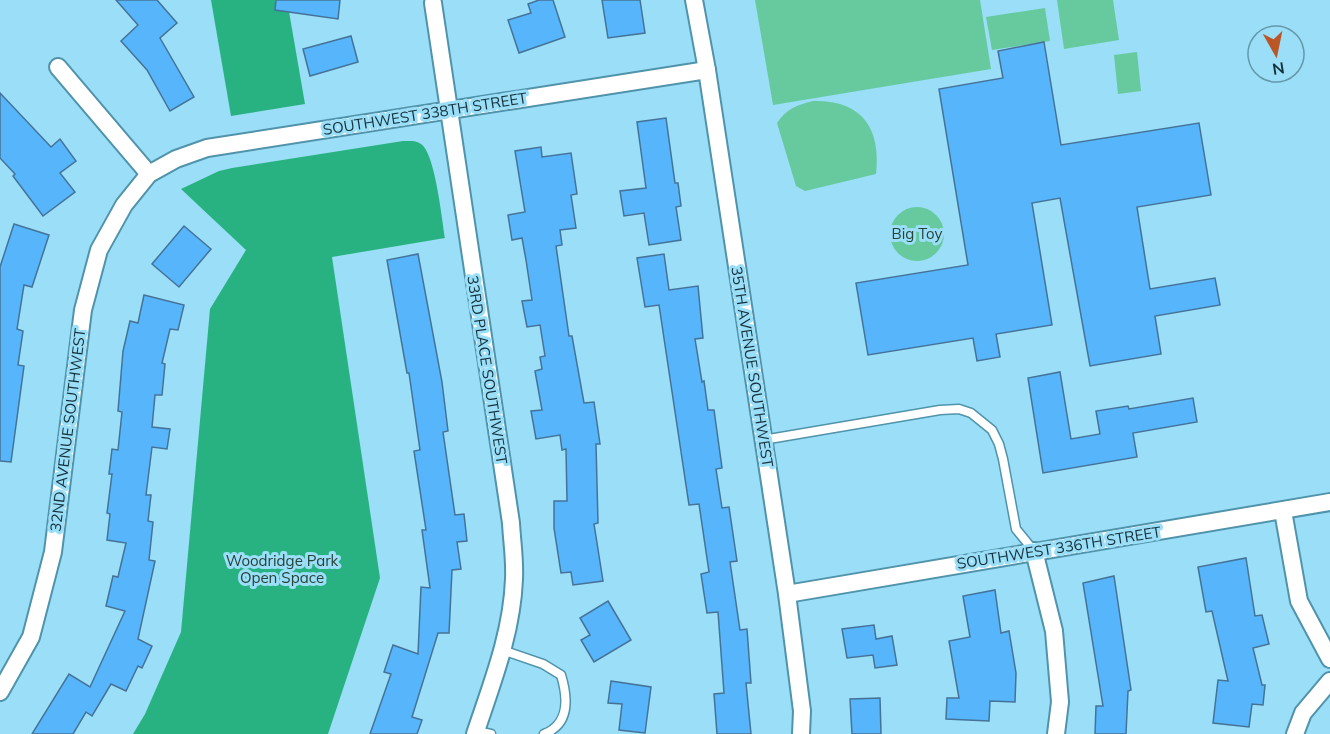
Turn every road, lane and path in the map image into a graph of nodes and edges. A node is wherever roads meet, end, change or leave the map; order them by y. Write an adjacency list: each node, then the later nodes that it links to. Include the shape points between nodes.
1 (694, 0): 4 (street, 35TH AVENUE SOUTHWEST)
2 (433, 3): 5 (street, 33RD PLACE SOUTHWEST)
3 (58, 67): 6 (street)
4 (707, 70): 5 (street, SOUTHWEST 338TH STREET); 7 (street, 35TH AVENUE SOUTHWEST)
5 (448, 111): 6 (street, SOUTHWEST 338TH STREET, via 207,148); 12 (street, 33RD PLACE SOUTHWEST, via 511,523 514,577)
6 (149, 174): 15 (street, 32ND AVENUE SOUTHWEST, via 123,205 99,250 83,310 53,552 31,637)
7 (763, 440): 10 (lane, via 940,410 971,413 992,430 999,444 1016,529); 11 (street, 35TH AVENUE SOUTHWEST)
8 (1330, 502): 9 (street, SOUTHWEST 336TH STREET)
9 (1284, 511): 10 (street, SOUTHWEST 336TH STREET); 13 (street, via 1299,602)
10 (1034, 551): 11 (street, SOUTHWEST 336TH STREET); 19 (street, via 1054,631 1060,702)
11 (787, 594): 18 (street, 35TH AVENUE SOUTHWEST, via 802,711)
12 (502, 650): 16 (street, 33RD PLACE SOUTHWEST); 17 (lane, via 543,664 561,675 566,708 561,723)
13 (1330, 659)
14 (1330, 681): 20 (street, via 1304,713)
15 (0, 692)
16 (480, 733)
17 (544, 734)
18 (801, 734)
19 (1056, 734)
20 (1295, 734)

